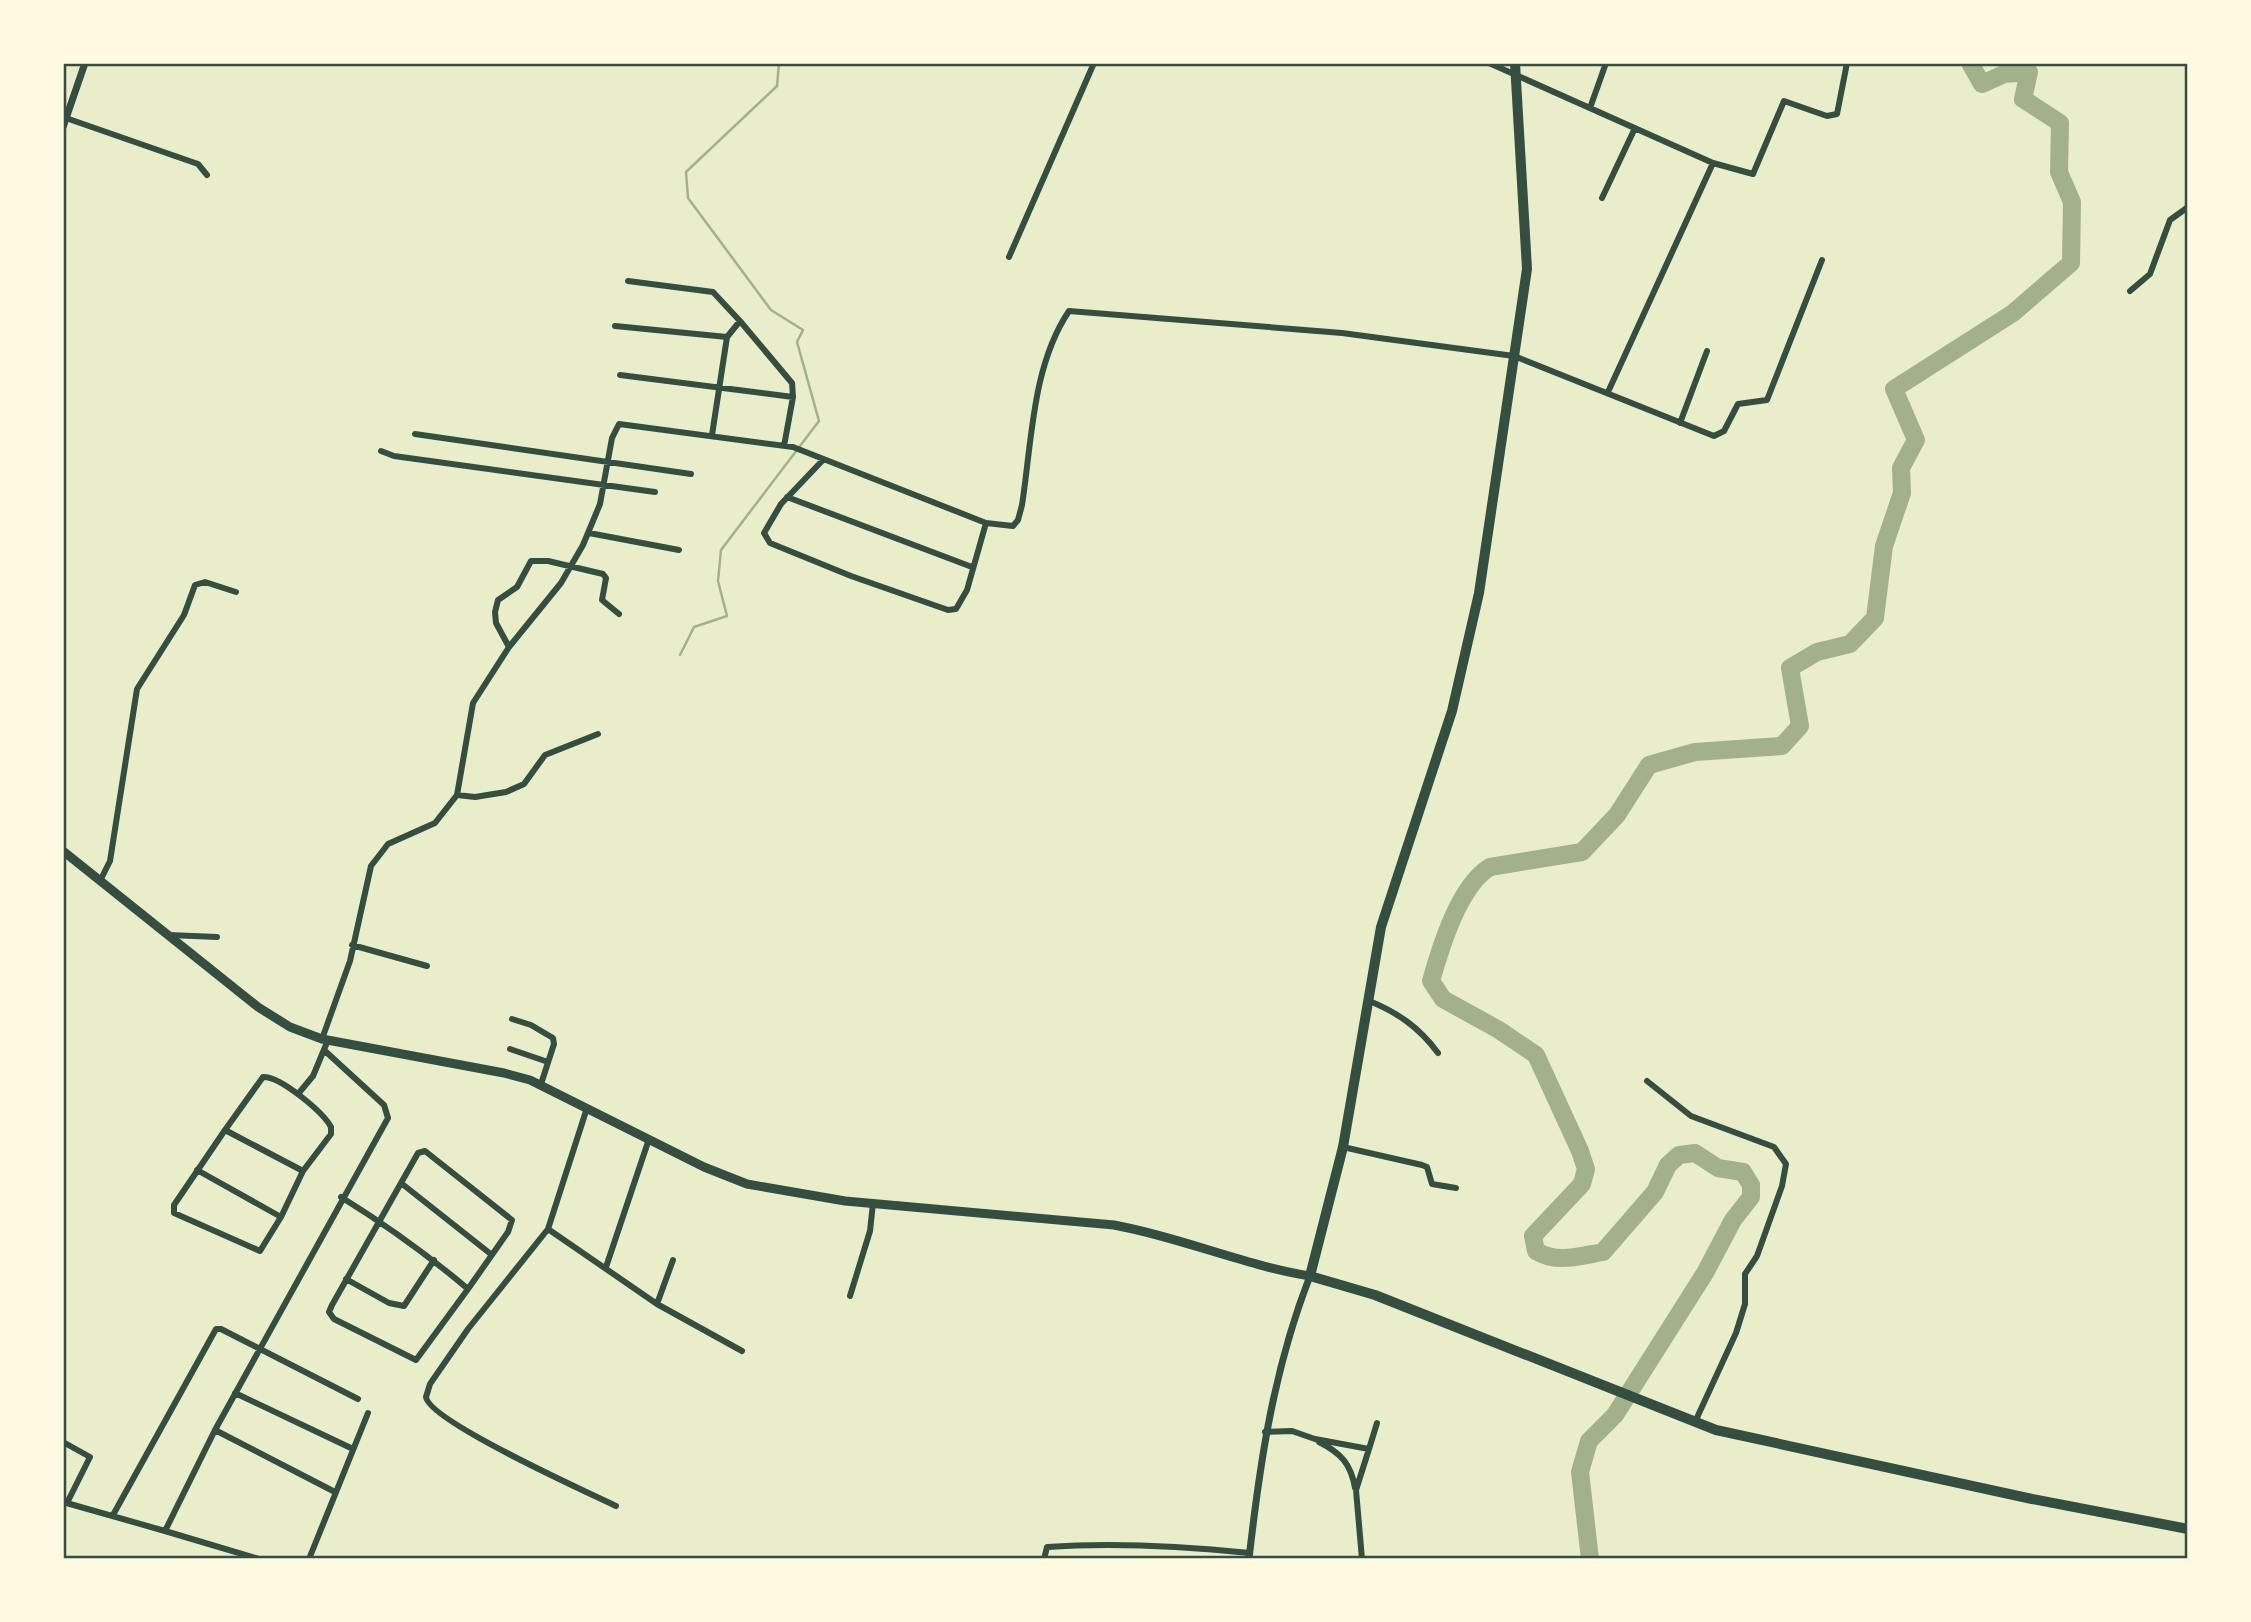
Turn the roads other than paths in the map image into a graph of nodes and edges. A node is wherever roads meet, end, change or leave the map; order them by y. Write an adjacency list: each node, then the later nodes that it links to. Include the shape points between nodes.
1 (85, 63): 9 (street)
2 (1094, 63): 16 (street)
3 (1489, 63): 7 (street)
4 (1515, 63): 7 (main road)
5 (1606, 63): 8 (street)
6 (1847, 63): 12 (street, via 1837,114 1827,116 1784,101 1753,174)
7 (1514, 74): 8 (street); 24 (main road, via 1527,269)
8 (1590, 108): 11 (street)
9 (65, 118): 10 (street); 13 (street, via 198,164)
10 (63, 128)
11 (1636, 128): 12 (street); 14 (street)
12 (1713, 163): 27 (street)
13 (207, 175)
14 (1602, 198)
15 (2188, 207): 19 (street, via 2170,220 2150,274)
16 (1009, 257)
17 (1822, 260): 29 (street, via 1767,400 1738,404 1720,435)
18 (628, 281): 20 (street, via 713,292)
19 (2130, 291)
20 (740, 321): 22 (street); 28 (street, via 792,383)
21 (615, 326): 22 (street)
22 (727, 337): 26 (street)
23 (1707, 351): 29 (street)
24 (1514, 356): 27 (street); 40 (street, via 1342,333 1069,311 1057,328 1041,376 1018,520 1007,526); 56 (main road, via 1470,636 1451,711 1381,927)
25 (620, 375): 26 (street)
26 (720, 390): 28 (street); 31 (street)
27 (1608, 392): 29 (street)
28 (793, 397): 32 (street)
29 (1680, 423)
30 (415, 433): 35 (street)
31 (712, 435): 32 (street); 35 (street, via 622,422 615,427)
32 (784, 446): 34 (street)
33 (381, 451): 37 (street)
34 (822, 461): 39 (street); 40 (street)
35 (607, 463): 36 (street); 37 (street)
36 (691, 474)
37 (604, 486): 38 (street); 41 (street)
38 (654, 492)
39 (787, 497): 44 (street); 44 (street, via 764,533 770,543 850,576 948,610 962,603)
40 (986, 523): 44 (street)
41 (589, 533): 42 (street); 43 (street)
42 (679, 550)
43 (571, 566): 46 (street, via 606,576 602,600); 47 (street); 47 (street, via 531,561 517,587 498,600 496,623)
44 (972, 566)
45 (236, 592): 51 (street, via 205,582 195,585 184,615 141,679 128,731 110,861)
46 (618, 614)
47 (509, 648): 49 (street, via 473,703)
48 (597, 734): 49 (street, via 552,751 524,784 506,792)
49 (457, 796): 54 (street, via 435,823 388,844 378,854 366,880)
50 (63, 851): 51 (main road)
51 (101, 880): 52 (main road)
52 (169, 934): 53 (street); 58 (main road, via 273,1018)
53 (217, 937)
54 (352, 945): 55 (street); 58 (street)
55 (427, 966)
56 (1367, 1000): 61 (street, via 1397,1012); 69 (main road)
57 (512, 1019): 62 (street, via 552,1038)
58 (325, 1040): 60 (street); 64 (main road)
59 (510, 1049): 62 (street)
60 (324, 1050): 65 (street); 74 (street, via 388,1112 379,1137)
61 (1438, 1053)
62 (548, 1062): 64 (street)
63 (1647, 1081): 93 (street, via 1691,1116 1774,1147 1786,1164 1757,1255 1745,1274 1745,1304 1736,1333)
64 (541, 1084): 66 (main road)
65 (299, 1094): 67 (street, via 272,1077 263,1077); 71 (street, via 331,1127 331,1134)
66 (587, 1108): 68 (main road); 78 (street)
67 (225, 1130): 70 (street); 71 (street)
68 (649, 1139): 75 (main road, via 747,1184); 82 (street)
69 (1343, 1147): 73 (street, via 1422,1165 1432,1184); 83 (main road)
70 (197, 1170): 76 (street); 76 (street, via 174,1205 174,1213 254,1251 265,1248)
71 (303, 1171): 76 (street)
72 (401, 1183): 77 (street); 79 (street); 79 (street, via 418,1153 425,1152 512,1220)
73 (1456, 1188)
74 (341, 1197): 77 (street); 88 (street)
75 (873, 1203): 83 (main road, via 1114,1225); 86 (street, via 870,1231)
76 (281, 1217)
77 (379, 1220): 80 (street); 84 (street)
78 (548, 1229): 82 (street); 104 (street, via 468,1329 430,1384 427,1403 488,1443)
79 (492, 1255): 85 (street)
80 (434, 1260): 84 (street, via 404,1306 389,1303); 85 (street)
81 (673, 1260): 87 (street)
82 (606, 1267): 87 (street)
83 (1310, 1276): 93 (main road, via 1375,1295); 96 (street, via 1289,1333)
84 (346, 1279): 85 (street, via 329,1312 334,1319 415,1360)
85 (468, 1289)
86 (850, 1296)
87 (657, 1304): 89 (street)
88 (260, 1348): 90 (street); 91 (street); 105 (street, via 216,1329)
89 (742, 1351)
90 (235, 1393): 95 (street); 100 (street)
91 (358, 1399)
92 (369, 1413): 100 (street)
93 (1696, 1422): 106 (main road, via 1771,1444)
94 (1377, 1423): 99 (street)
95 (215, 1430): 102 (street); 107 (street)
96 (1265, 1432): 97 (street, via 1292,1431); 108 (street)
97 (1315, 1439): 99 (street); 101 (street, via 1339,1452 1349,1465)
98 (63, 1442): 103 (street, via 90,1457)
99 (1369, 1448): 101 (street)
100 (353, 1449): 102 (street)
101 (1356, 1490): 112 (street)
102 (335, 1492): 110 (street)
103 (65, 1502): 105 (street)
104 (616, 1506)
105 (113, 1515): 107 (street)
106 (2188, 1529)
107 (165, 1531): 109 (street)
108 (1250, 1556): 111 (street, via 1167,1544 1083,1544 1047,1547)
109 (260, 1559)
110 (309, 1559)
111 (1044, 1559)
112 (1362, 1559)

